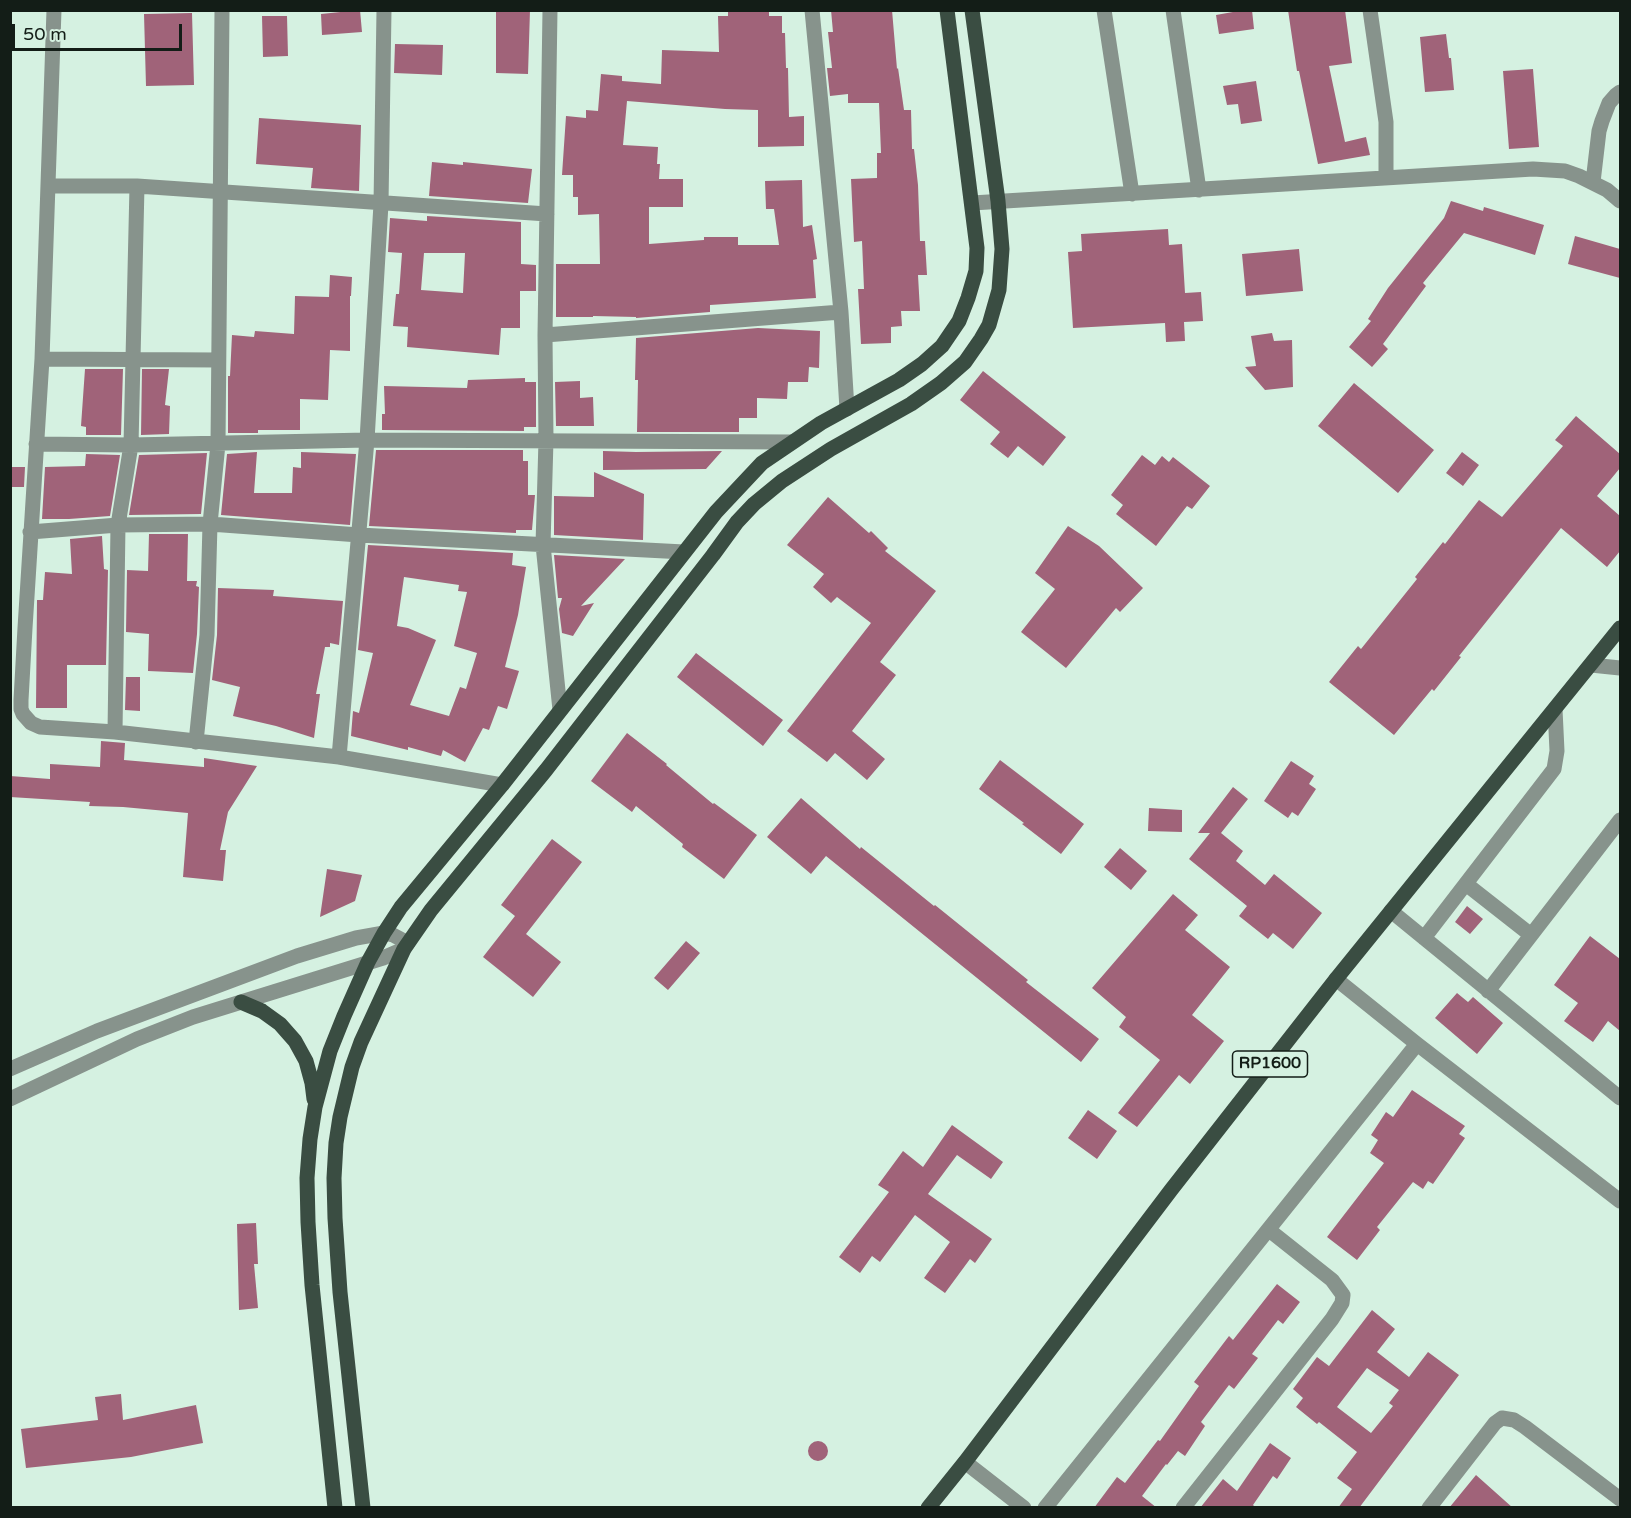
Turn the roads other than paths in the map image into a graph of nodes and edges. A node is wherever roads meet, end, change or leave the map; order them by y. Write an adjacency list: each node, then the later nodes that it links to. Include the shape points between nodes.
1 (54, 10): 14 (street)
2 (222, 10): 17 (street)
3 (384, 10): 22 (street)
4 (550, 10): 23 (street)
5 (812, 10): 24 (street)
6 (947, 10): 21 (main road)
7 (972, 10): 19 (main road)
8 (1104, 10): 18 (street)
9 (1173, 10): 16 (street)
10 (1370, 10): 12 (street, via 1386,122)
11 (1620, 92): 13 (street, via 1609,103 1599,131)
12 (1386, 177): 13 (street, via 1550,170 1565,171); 16 (street)
13 (1593, 182): 20 (street)
14 (48, 186): 15 (street); 26 (street)
15 (137, 186): 17 (street); 27 (street)
16 (1199, 190): 18 (street)
17 (221, 193): 22 (street); 28 (street)
18 (1132, 194): 19 (street)
19 (998, 201): 21 (street); 53 (main road, via 1002,249 999,290 989,325 965,362 911,404 831,449 754,504)
20 (1620, 201)
21 (972, 203): 29 (main road, via 976,272 959,321 942,346 922,364)
22 (381, 204): 23 (street); 30 (street)
23 (547, 214): 25 (street)
24 (841, 312): 25 (street); 29 (street)
25 (545, 335): 31 (street)
26 (42, 359): 27 (street); 33 (street)
27 (132, 360): 28 (street); 35 (street)
28 (218, 360): 34 (street)
29 (847, 409): 32 (main road)
30 (367, 440): 31 (street); 34 (street); 39 (street)
31 (546, 440): 32 (street); 40 (street)
32 (791, 442): 41 (main road, via 762,463)
33 (36, 444): 35 (street); 38 (street)
34 (218, 444): 35 (street); 36 (street)
35 (131, 445): 37 (street)
36 (210, 524): 37 (street); 39 (street); 50 (street, via 207,634)
37 (118, 525): 38 (street); 49 (street)
38 (30, 532): 48 (street, via 21,709)
39 (359, 535): 40 (street); 52 (street)
40 (543, 545): 41 (street); 46 (street)
41 (684, 552): 46 (main road)
42 (1620, 628): 43 (main road, RP1600)
43 (1591, 665): 44 (street); 45 (main road, RP1600)
44 (1620, 668)
45 (1555, 709): 56 (street, via 1554,769); 57 (main road, RP1600)
46 (560, 710): 51 (main road)
47 (10, 721): 48 (street)
48 (30, 723): 49 (street)
49 (115, 732): 50 (street)
50 (196, 742): 52 (street)
51 (525, 755): 53 (main road); 54 (main road)
52 (339, 757): 54 (street)
53 (546, 770): 61 (main road)
54 (502, 785): 58 (main road)
55 (1620, 820): 59 (street)
56 (1466, 884): 59 (street); 60 (street)
57 (1391, 911): 60 (street); 63 (main road, RP1600)
58 (384, 933): 61 (street); 62 (main road); 67 (street, via 297,956 97,1031)
59 (1531, 935): 64 (street)
60 (1424, 938): 64 (street)
61 (406, 946): 62 (street, via 394,955); 76 (main road, via 352,1067 336,1143 340,1292)
62 (368, 962): 65 (street); 70 (main road, via 330,1051)
63 (1336, 979): 66 (street); 73 (main road, RP1600)
64 (1488, 991): 68 (street)
65 (241, 1002): 69 (street, via 137,1039); 70 (main road, via 262,1011 295,1041 306,1061)
66 (1418, 1044): 71 (street); 72 (street)
67 (10, 1069)
68 (1620, 1098)
69 (10, 1099)
70 (315, 1107): 75 (main road, via 307,1178 308,1222)
71 (1620, 1201)
72 (1269, 1230): 79 (street); 80 (street, via 1332,1280 1343,1295 1342,1303)
73 (965, 1462): 77 (main road, RP1600); 78 (street)
74 (1620, 1499): 81 (street, via 1525,1427 1502,1418)
75 (335, 1508)
76 (363, 1508)
77 (928, 1508)
78 (1024, 1508)
79 (1045, 1508)
80 (1182, 1508)
81 (1429, 1508)

